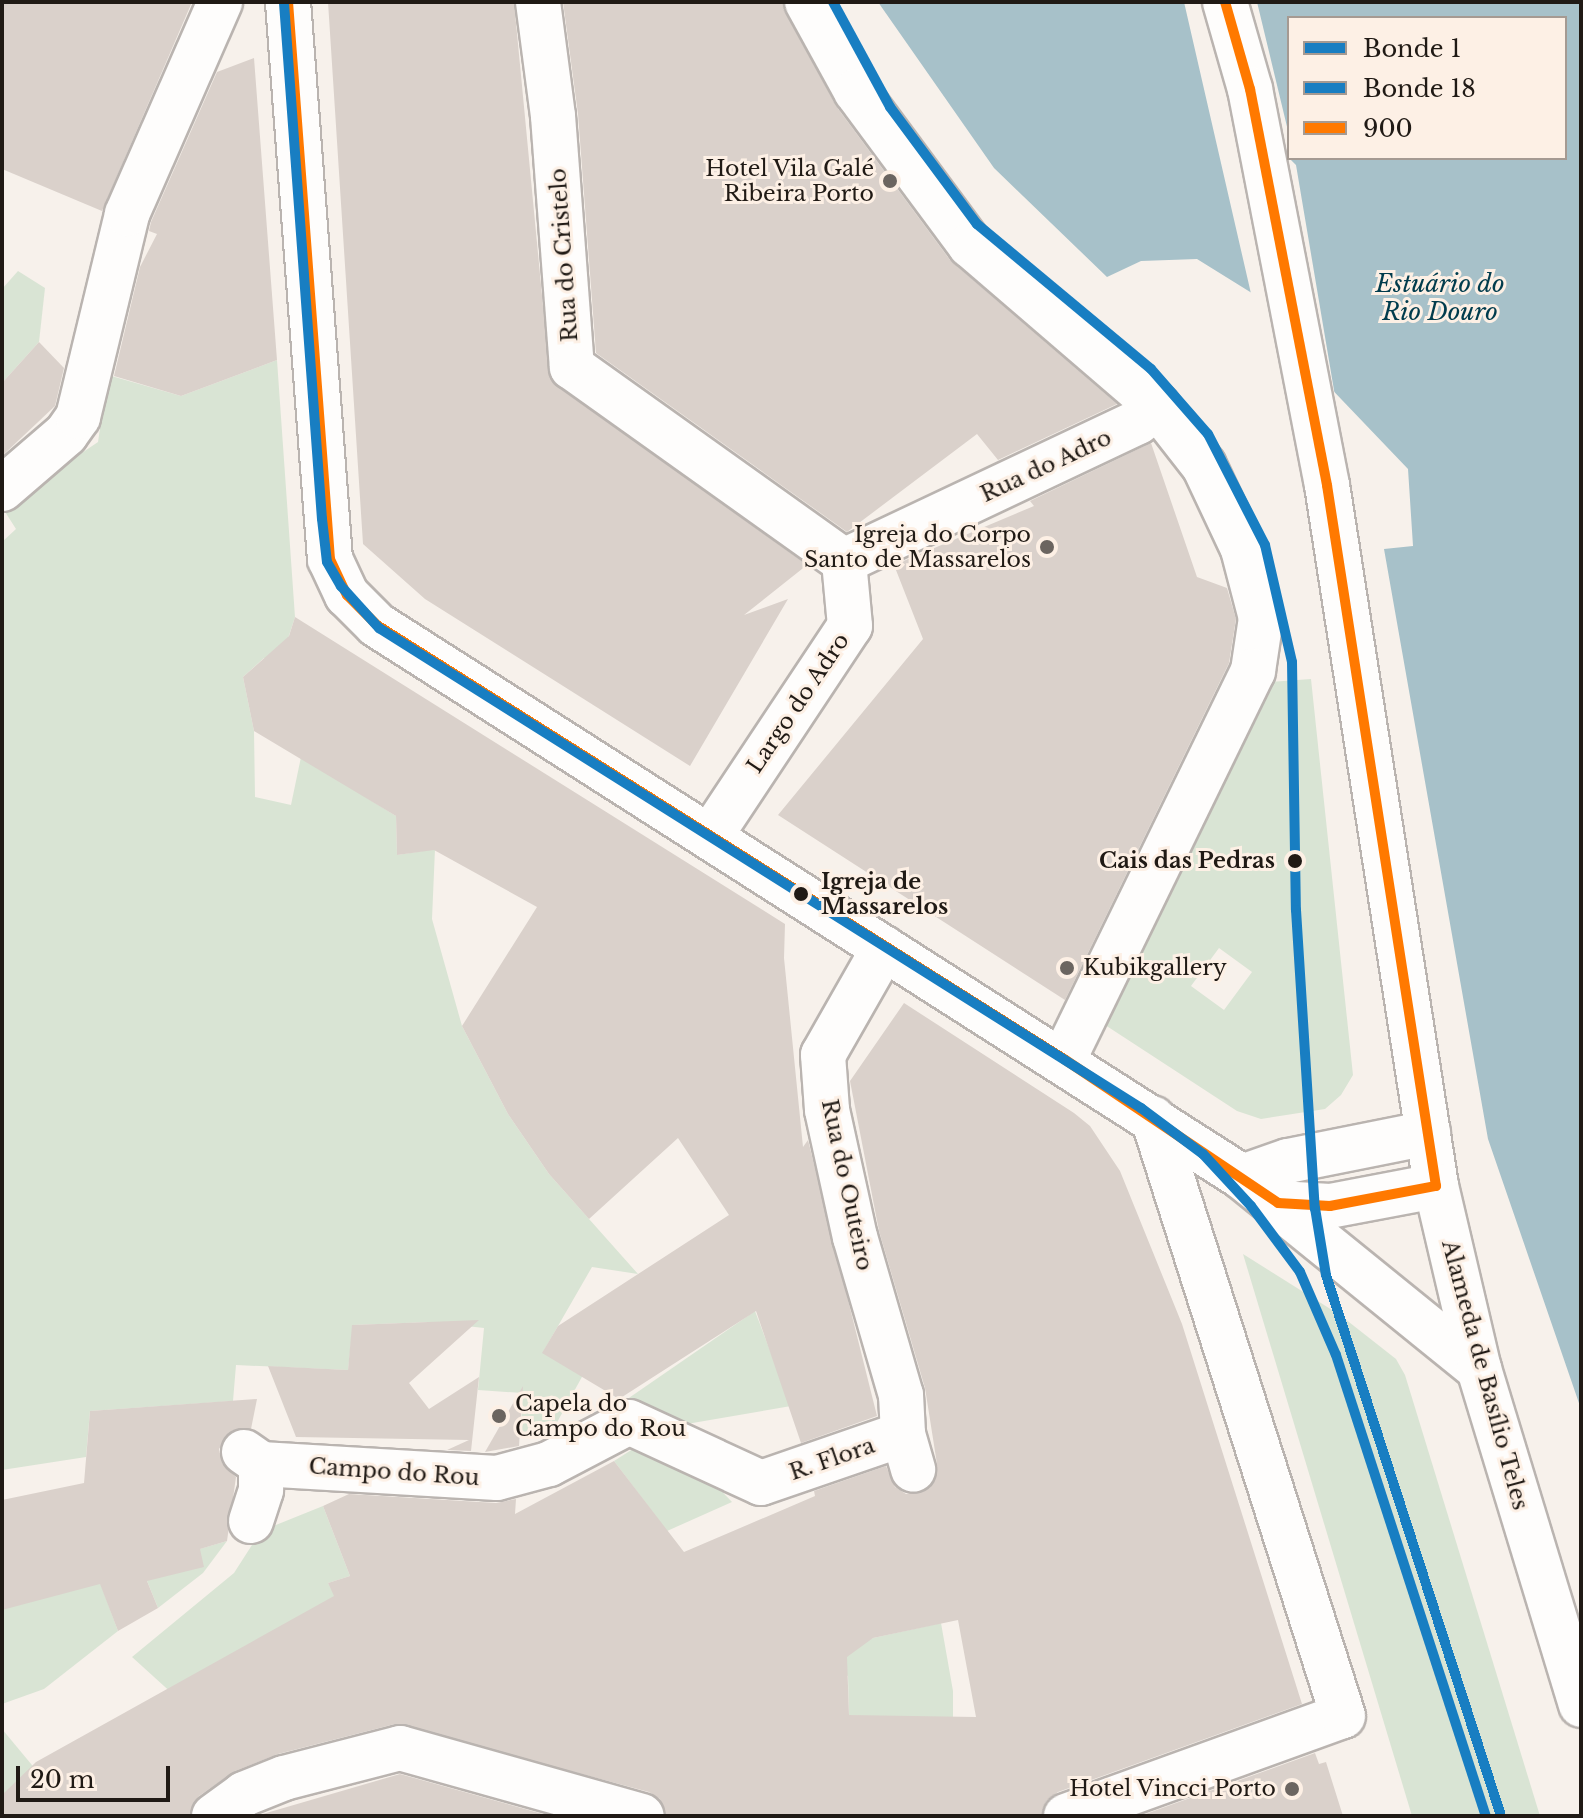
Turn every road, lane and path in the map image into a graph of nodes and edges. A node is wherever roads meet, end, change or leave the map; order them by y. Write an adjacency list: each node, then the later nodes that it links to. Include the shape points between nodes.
1 (220, 2): 7 (street, via 127,214 78,417 66,434)
2 (288, 2): 9 (street, via 330,559 347,595 377,625)
3 (538, 2): 8 (street, Rua do Cristelo, via 553,116 572,367)
4 (807, 2): 6 (street, via 856,91 970,245)
5 (1225, 2): 13 (street, Alameda de Basílio Teles, via 1250,89 1315,423)
6 (1157, 406): 8 (street, Rua do Adro, via 1138,422); 11 (street, via 1204,466 1243,549 1261,618 1253,671 1226,706)
7 (2, 489)
8 (844, 561): 9 (street, Largo do Adro, via 850,626)
9 (711, 835): 10 (street)
10 (884, 948): 11 (street); 18 (street, Rua do Outeiro, via 823,1055 830,1124 855,1237 901,1395)
11 (1064, 1059): 12 (street)
12 (1153, 1118): 14 (street); 24 (street, via 1343,1716)
13 (1428, 1133): 14 (street, via 1288,1161); 15 (street, Alameda de Basílio Teles)
14 (1242, 1177): 16 (street)
15 (1436, 1186): 16 (street, via 1330,1206); 17 (street, Alameda de Basílio Teles)
16 (1278, 1203): 17 (street)
17 (1479, 1369): 21 (street, Alameda de Basílio Teles)
18 (908, 1452): 19 (street, R. Flora)
19 (761, 1483): 20 (street, Campo do Rou, via 629,1422 549,1464 497,1478 253,1458 261,1490)
20 (251, 1521)
21 (1581, 1705)
22 (214, 1816): 23 (street, via 244,1794 284,1778 400,1748)
23 (642, 1816)
24 (1066, 1816)

